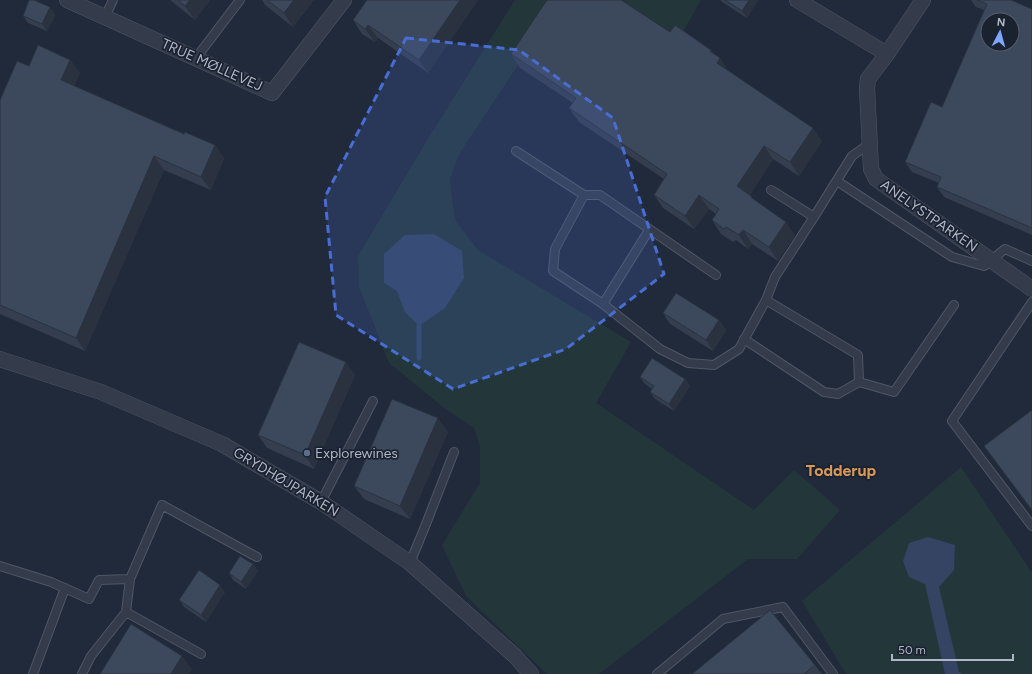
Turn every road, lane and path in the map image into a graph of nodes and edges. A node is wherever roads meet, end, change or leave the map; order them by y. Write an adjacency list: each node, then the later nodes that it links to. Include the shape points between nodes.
1 (67, 0): 7 (street, TRUE MØLLEVEJ)
2 (113, 0): 7 (lane)
3 (240, 0): 9 (lane)
4 (344, 0): 9 (street, TRUE MØLLEVEJ, via 272,93)
5 (797, 0): 8 (street)
6 (923, 0): 8 (street, ANELYSTPARKEN)
7 (105, 17): 9 (street, TRUE MØLLEVEJ)
8 (888, 54): 10 (street, ANELYSTPARKEN, via 868,79)
9 (196, 58)
10 (869, 144): 12 (lane, via 852,156); 17 (street, ANELYSTPARKEN, via 871,169 876,179)
11 (516, 151): 14 (lane)
12 (837, 181): 15 (lane); 17 (lane, via 952,257 984,266)
13 (771, 190): 15 (lane)
14 (584, 195): 16 (lane, via 600,195); 23 (lane, via 555,249 553,270)
15 (814, 217): 21 (lane, via 775,277)
16 (649, 230): 19 (lane); 23 (lane)
17 (991, 260): 18 (lane, via 1005,249); 20 (street, ANELYSTPARKEN)
18 (1032, 261)
19 (716, 275)
20 (1032, 289)
21 (766, 300): 25 (lane); 27 (lane, via 858,355)
22 (1032, 302): 31 (lane, via 952,421)
23 (603, 304): 25 (lane, via 660,349 688,363 714,365 739,349)
24 (954, 305): 27 (lane, via 894,392)
25 (744, 339): 27 (lane, via 824,392 838,394)
26 (0, 359): 30 (street, GRYDHØJPARKEN, via 101,392 222,444)
27 (859, 382)
28 (373, 401): 30 (lane)
29 (454, 452): 33 (lane)
30 (321, 502): 33 (street, GRYDHØJPARKEN)
31 (1032, 526)
32 (257, 557): 35 (lane, via 162,505)
33 (410, 563): 41 (street, GRYDHØJPARKEN, via 515,656)
34 (0, 566): 36 (lane)
35 (130, 580): 36 (lane, via 99,580 89,599); 37 (lane)
36 (65, 588): 39 (lane)
37 (126, 612): 38 (lane); 40 (lane, via 91,656)
38 (201, 654)
39 (33, 674)
40 (82, 674)
41 (531, 674)
42 (657, 674): 43 (lane, via 723,619 783,607)
43 (833, 674)

